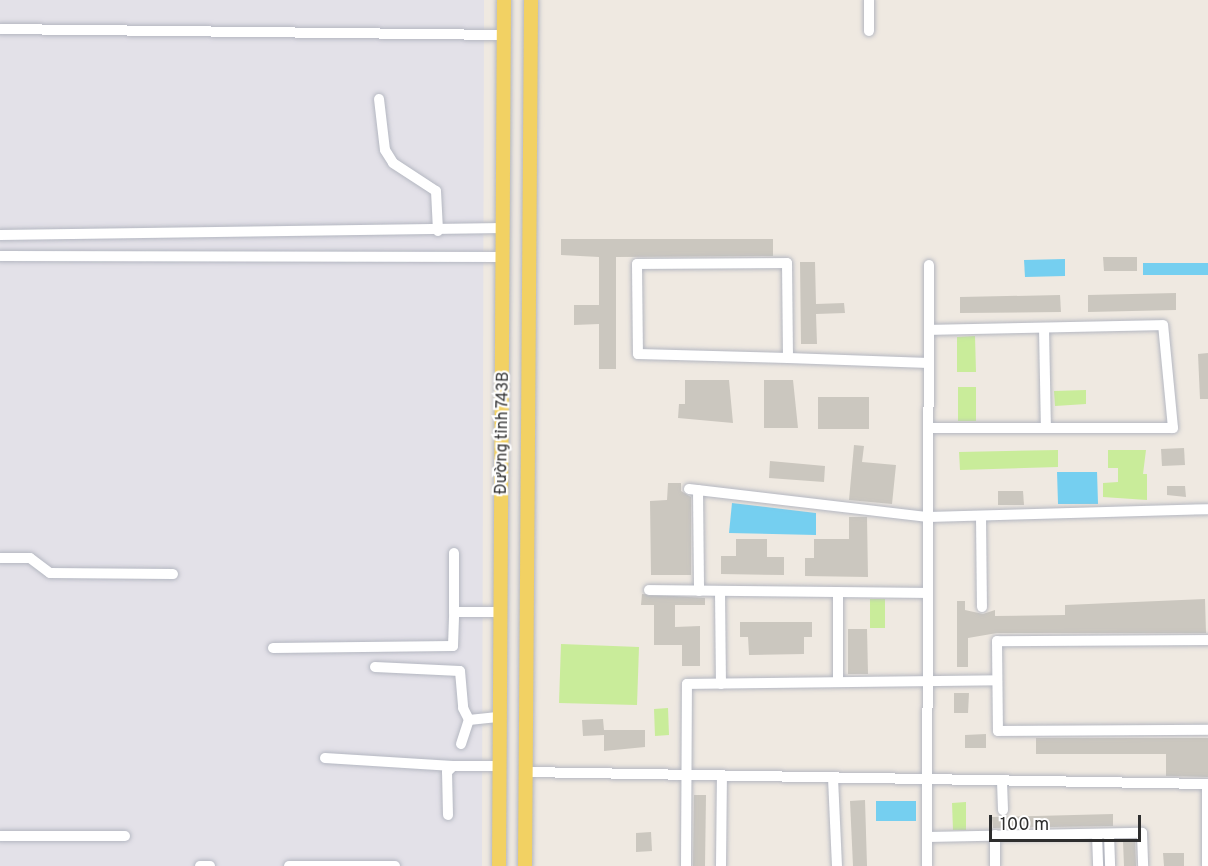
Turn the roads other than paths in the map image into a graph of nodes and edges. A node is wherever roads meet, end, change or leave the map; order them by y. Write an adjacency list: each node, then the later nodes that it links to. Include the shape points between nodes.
1 (504, 0): 6 (main road, Đường tỉnh 743B)
2 (531, 0): 50 (main road, Đường tỉnh 743B)
3 (869, 0): 5 (street)
4 (0, 29): 6 (street)
5 (869, 31)
6 (504, 35): 8 (main road, Đường tỉnh 743B)
7 (379, 99): 9 (street, via 385,150 393,163 436,191)
8 (504, 228): 9 (street); 14 (main road, Đường tỉnh 743B)
9 (438, 231): 11 (street)
10 (0, 235): 11 (street)
11 (189, 235): 13 (street)
12 (0, 255): 13 (street)
13 (190, 256): 14 (street)
14 (504, 256): 35 (main road, Đường tỉnh 743B)
15 (928, 265): 17 (street)
16 (1044, 328): 17 (street); 21 (street); 21 (street, via 1163,325 1173,428)
17 (929, 330): 19 (street)
18 (788, 358): 18 (street, via 787,263 637,264 638,354); 19 (street)
19 (928, 363): 20 (street)
20 (928, 428): 21 (street); 24 (street)
21 (1047, 428)
22 (1208, 509): 23 (street)
23 (981, 516): 24 (street); 33 (street)
24 (928, 518): 29 (street, via 694,489); 32 (street)
25 (454, 553): 34 (street)
26 (0, 558): 27 (street, via 30,558 50,573)
27 (173, 574)
28 (649, 590): 29 (street)
29 (699, 591): 30 (street)
30 (720, 591): 31 (street); 42 (street)
31 (838, 592): 32 (street); 41 (street)
32 (927, 593): 40 (street)
33 (982, 607)
34 (454, 612): 35 (street); 37 (street, via 453,646)
35 (501, 612): 43 (main road, Đường tỉnh 743B)
36 (1208, 640): 39 (street, via 997,641)
37 (273, 648)
38 (375, 667): 44 (street, via 460,671 463,708)
39 (998, 680): 40 (street); 45 (street, via 998,731)
40 (927, 681): 41 (street); 54 (street)
41 (838, 682): 42 (street)
42 (721, 684): 51 (street, via 687,684)
43 (500, 717): 44 (street); 49 (main road, Đường tỉnh 743B)
44 (469, 720): 46 (street)
45 (1208, 730)
46 (461, 744)
47 (325, 758): 48 (street)
48 (453, 766): 49 (street); 58 (street, via 447,772)
49 (500, 769): 50 (main road); 68 (main road, Đường tỉnh 743B)
50 (526, 772): 51 (street); 69 (main road, Đường tỉnh 743B)
51 (687, 775): 52 (street); 70 (street)
52 (722, 776): 53 (street); 71 (street)
53 (833, 778): 54 (street); 72 (street)
54 (927, 780): 55 (street); 63 (street)
55 (1002, 781): 56 (street); 57 (street)
56 (1207, 784): 78 (street)
57 (1003, 810)
58 (448, 815)
59 (1103, 834): 62 (street); 75 (street); 76 (street); 77 (street, via 1142,833)
60 (0, 836): 61 (street)
61 (125, 836)
62 (995, 836): 63 (street); 74 (street)
63 (927, 837): 73 (street)
64 (200, 866): 65 (street)
65 (210, 866)
66 (289, 866): 67 (street)
67 (395, 866)
68 (499, 866)
69 (525, 866)
70 (686, 866)
71 (721, 866)
72 (837, 866)
73 (927, 866)
74 (995, 866)
75 (1098, 866)
76 (1110, 866)
77 (1143, 866)
78 (1207, 866)

